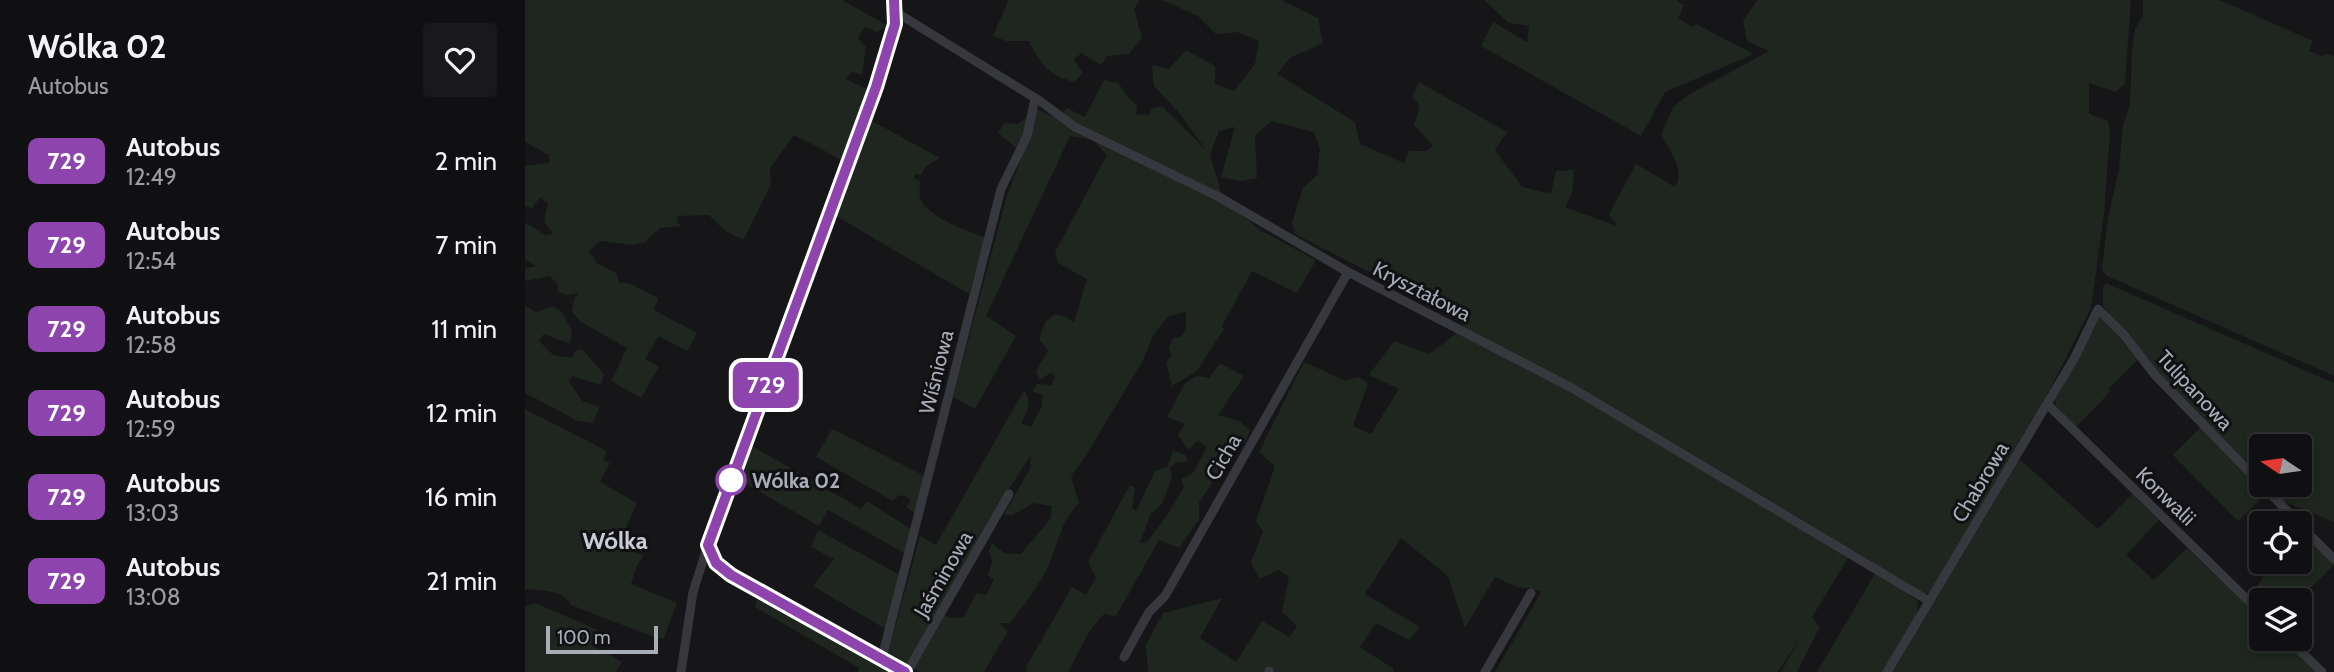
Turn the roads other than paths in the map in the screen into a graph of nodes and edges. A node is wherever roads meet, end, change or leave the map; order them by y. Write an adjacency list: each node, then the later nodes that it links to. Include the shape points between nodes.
1 (894, 0): 2 (street)
2 (897, 16): 3 (street, Kryształowa); 10 (street, via 876,87)
3 (1035, 99): 4 (street, Kryształowa, via 1075,127 1225,200); 17 (street, Wiśniowa, via 1027,136 1001,189)
4 (1348, 272): 13 (street, Kryształowa, via 1572,388); 16 (street, Cicha, via 1165,596 1149,612)
5 (2098, 309): 6 (street, Chabrowa); 8 (street, Tulipanowa)
6 (2047, 404): 13 (street, Chabrowa); 14 (street, Konwalii)
7 (1009, 494): 19 (street, Jaśminowa)
8 (2286, 511)
9 (2312, 537): 11 (street, Tulipanowa)
10 (708, 545): 17 (street, via 716,563 731,575); 18 (street, via 693,592)
11 (2334, 559)
12 (1531, 593): 20 (street)
13 (1929, 601): 21 (street, Chabrowa)
14 (2249, 601)
15 (2300, 651): 22 (street)
16 (1124, 656)
17 (882, 658): 19 (street)
18 (681, 672)
19 (906, 672)
20 (1485, 672)
21 (1887, 672)
22 (2322, 672)

